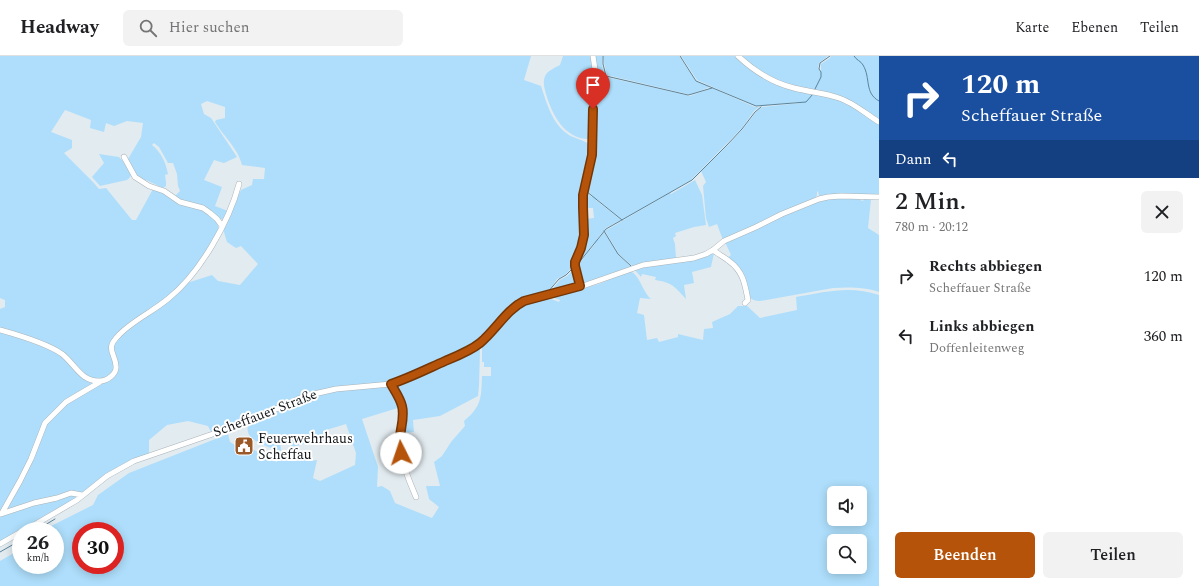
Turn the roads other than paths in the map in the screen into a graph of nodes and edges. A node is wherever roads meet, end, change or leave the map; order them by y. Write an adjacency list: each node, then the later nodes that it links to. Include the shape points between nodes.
1 (593, 56): 9 (street, via 596,76 593,146 583,195 584,235 575,262)
2 (738, 56): 3 (street, via 753,69 774,81 839,98)
3 (879, 122)
4 (124, 157): 7 (street, via 135,177 180,202 203,208 218,219)
5 (239, 184): 7 (street)
6 (879, 197): 8 (street, Scheffauer Straße, via 841,196 819,199 724,241)
7 (222, 226): 13 (street, via 207,254 170,298 116,337 111,352 116,371 110,378)
8 (713, 250): 9 (street, Scheffauer Straße, via 694,258 643,265); 10 (street, via 732,263 742,275 748,300)
9 (580, 286): 14 (street, Scheffauer Straße, via 517,304 479,344 462,354)
10 (746, 303)
11 (0, 330): 12 (street, via 54,350 68,360)
12 (84, 378): 13 (street); 15 (street)
13 (101, 381): 15 (street)
14 (391, 384): 16 (street, Scheffauer Straße, via 336,389 305,396 242,424 134,460); 17 (street, via 402,406 399,445)
15 (86, 389): 18 (street, via 66,402 45,424 31,459)
16 (82, 495): 18 (street, via 71,493); 19 (street, Scheffauer Straße)
17 (416, 497)
18 (1, 514)
19 (40, 522)
20 (12, 537): 21 (street, Scheffauer Straße)
21 (0, 544)

